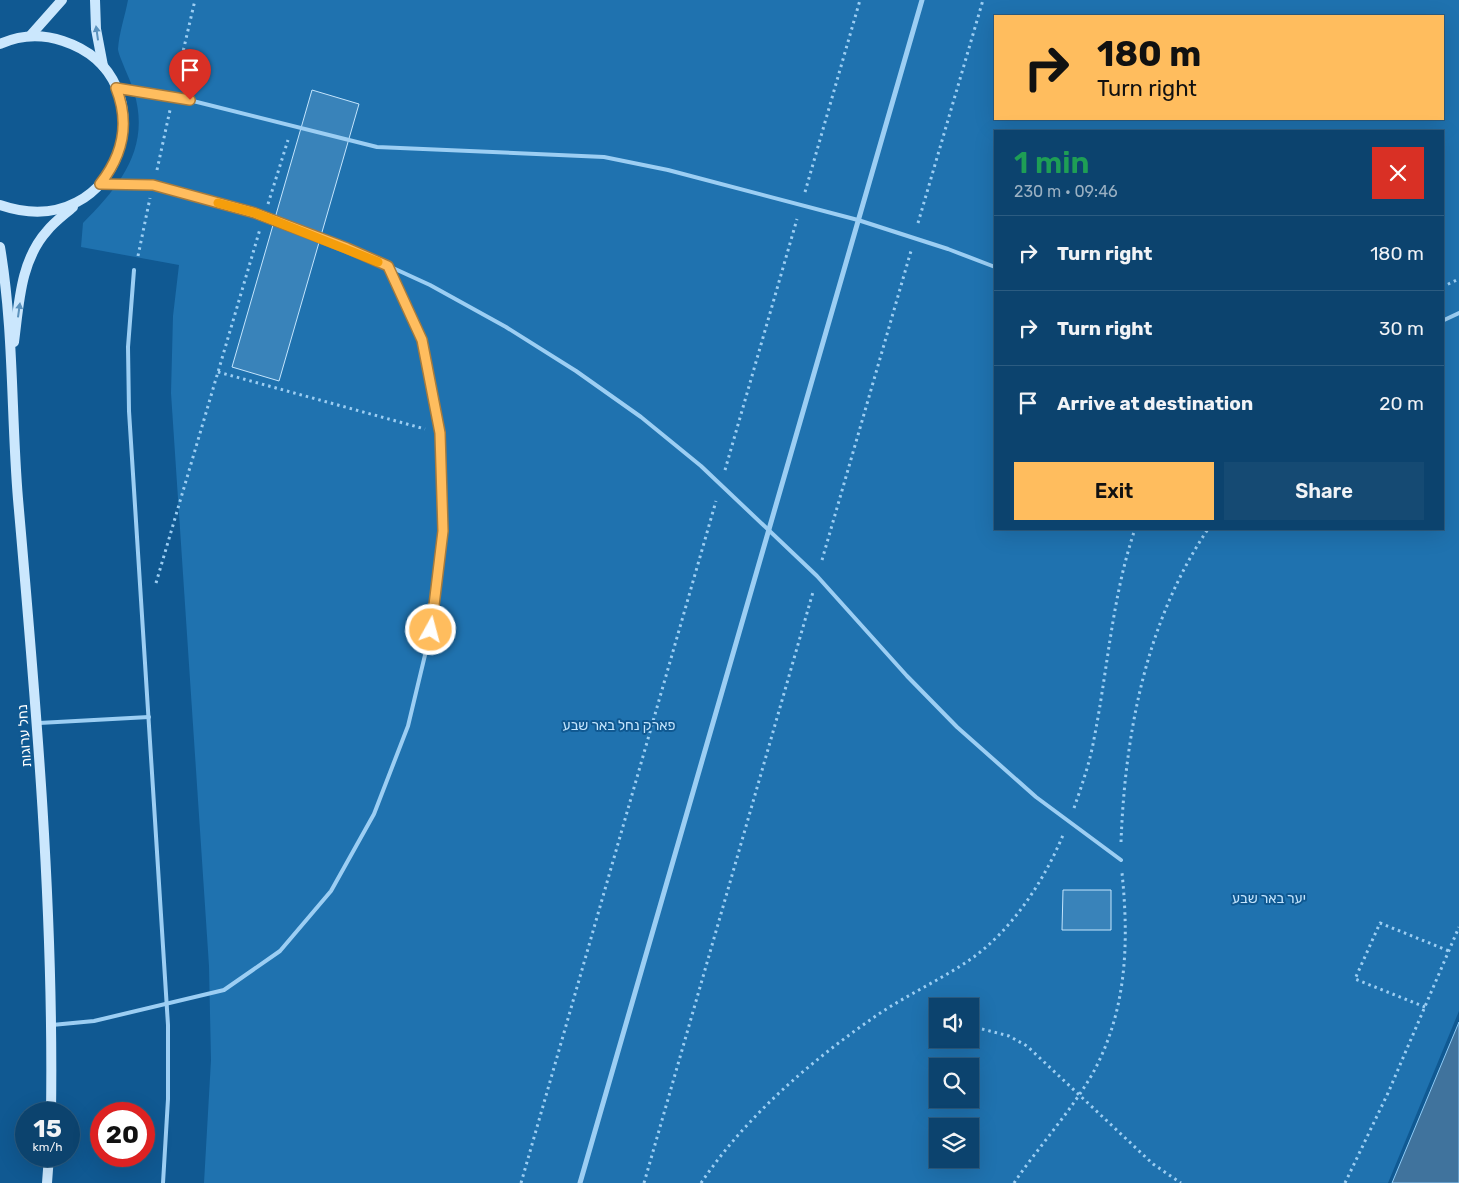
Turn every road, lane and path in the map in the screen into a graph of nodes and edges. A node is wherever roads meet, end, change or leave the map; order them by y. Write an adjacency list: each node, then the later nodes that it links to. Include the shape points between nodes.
1 (62, 0): 6 (street)
2 (95, 0): 8 (street, one-way to 2)
3 (195, 0): 10 (path)
4 (860, 0): 16 (path)
5 (922, 0): 18 (street)
6 (30, 36): 7 (street); 8 (street, via 70,43)
7 (0, 44)
8 (103, 66): 9 (street, נחל ערוגות)
9 (116, 88): 10 (lane); 12 (street, נחל ערוגות, via 123,112 123,138 115,163)
10 (173, 96): 11 (lane); 13 (path)
11 (293, 126): 16 (lane, via 377,147 604,157 668,170); 17 (path)
12 (100, 184): 13 (lane); 14 (street, נחל ערוגות)
13 (153, 185): 17 (lane); 22 (path)
14 (80, 201): 15 (street, via 41,213); 27 (street, נחל ערוגות, one-way to 14, via 23,281 30,259 46,232)
15 (0, 205)
16 (801, 205): 18 (lane); 30 (path)
17 (264, 216): 20 (lane); 28 (path)
18 (858, 220): 21 (lane); 31 (street)
19 (0, 247): 27 (street, נחל ערוגות)
20 (388, 266): 29 (lane, via 422,340); 30 (lane, via 506,326 576,371 641,417)
21 (994, 268)
22 (134, 270): 34 (lane, via 128,387)
23 (1459, 278): 24 (path)
24 (1444, 286)
25 (1459, 313): 26 (lane)
26 (1444, 320)
27 (12, 358): 35 (street, נחל ערוגות, via 13,439)
28 (218, 372): 29 (path); 33 (path)
29 (440, 433): 40 (lane, via 443,531 431,630 408,726 374,814 331,891 280,951 224,990)
30 (721, 485): 31 (lane); 48 (path)
31 (769, 529): 36 (lane, via 818,576 957,727); 49 (street)
32 (1135, 530): 36 (path, via 1112,623 1094,740)
33 (154, 590)
34 (149, 717): 35 (lane); 40 (lane)
35 (38, 723): 42 (street, נחל ערוגות)
36 (1068, 822): 37 (lane); 50 (path, via 1045,872 991,942 972,958 872,1018 799,1075 734,1141)
37 (1121, 860)
38 (1459, 928): 39 (path)
39 (1449, 951): 41 (path); 41 (path, via 1380,923 1355,979)
40 (167, 1005): 42 (lane, via 94,1021); 47 (lane, via 168,1099)
41 (1425, 1007): 52 (path)
42 (52, 1024): 44 (street, נחל ערוגות)
43 (982, 1029): 51 (path, via 1009,1036 1027,1046 1153,1164)
44 (51, 1102)
45 (48, 1167): 46 (street)
46 (47, 1183)
47 (163, 1183)
48 (522, 1183)
49 (580, 1183)
50 (701, 1183)
51 (1181, 1183)
52 (1346, 1183)

